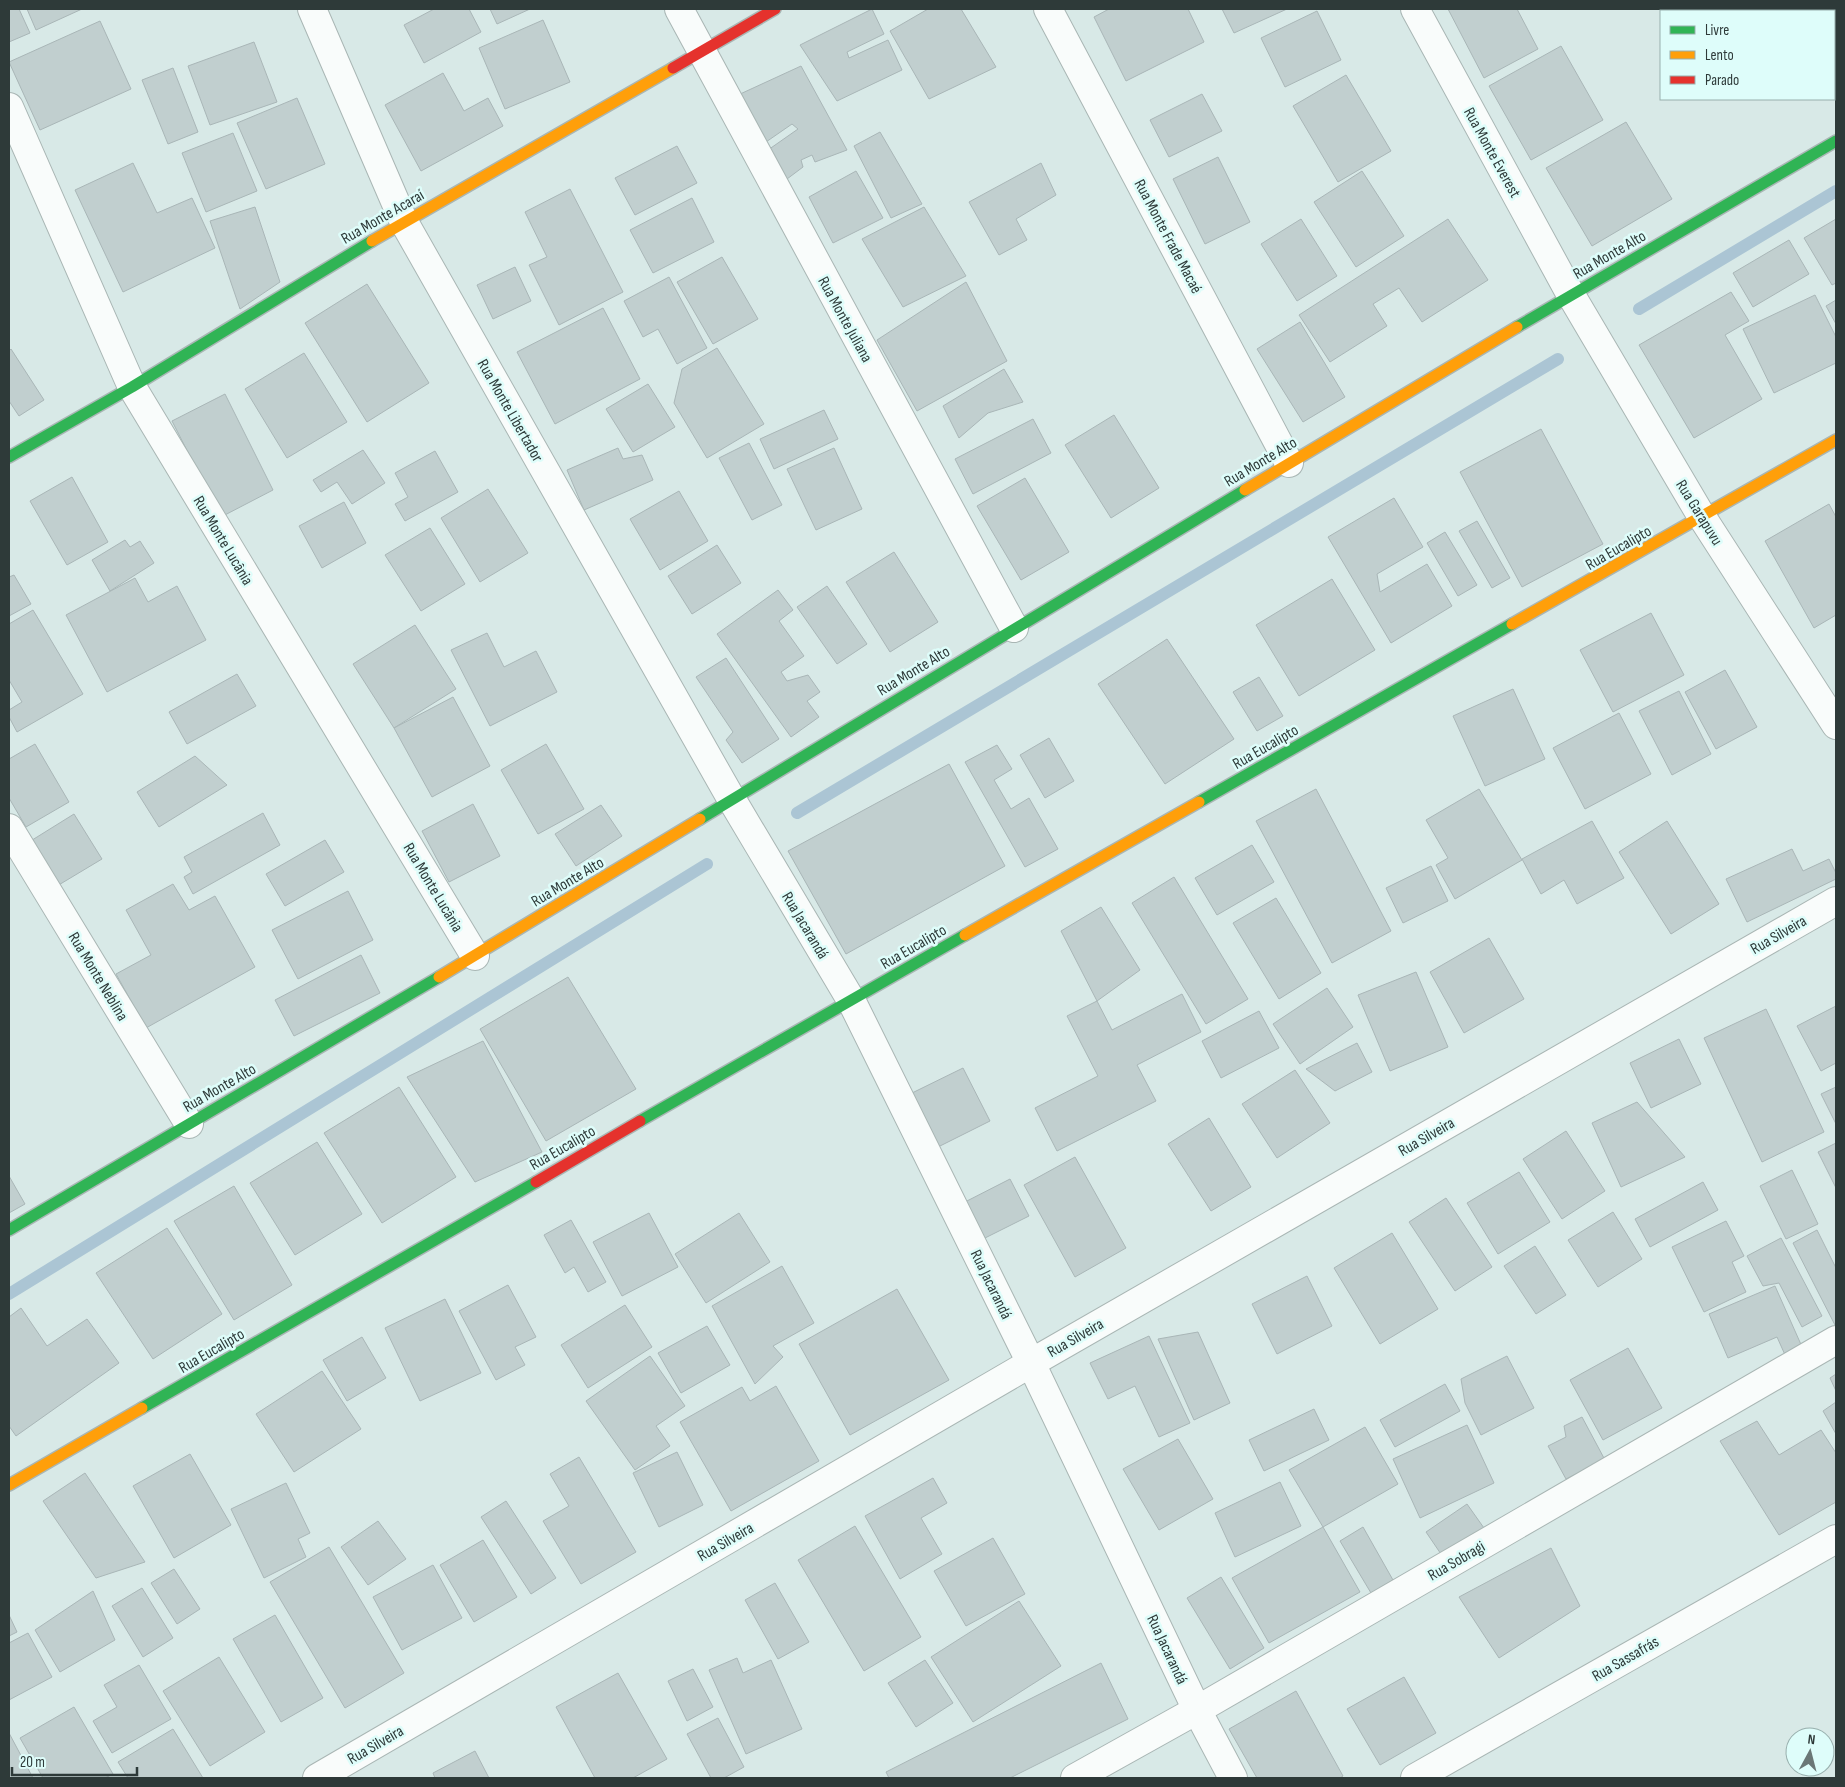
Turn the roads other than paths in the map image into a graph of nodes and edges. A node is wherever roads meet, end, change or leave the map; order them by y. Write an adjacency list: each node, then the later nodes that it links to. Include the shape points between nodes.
1 (312, 9): 9 (street, Rua Monte Libertador)
2 (679, 9): 6 (street, Rua Monte Juliana)
3 (775, 9): 6 (street, Rua Monte Acaraí)
4 (1048, 9): 14 (street, Rua Monte Frade Macaé)
5 (1415, 9): 10 (street, Rua Monte Everest)
6 (701, 51): 9 (street, Rua Monte Acaraí); 16 (street, Rua Monte Juliana)
7 (9, 106): 11 (street, Rua Monte Lucânia)
8 (1836, 141): 10 (street, Rua Monte Alto)
9 (404, 222): 11 (street, Rua Monte Acaraí); 18 (street, Rua Monte Libertador)
10 (1571, 295): 14 (street, Rua Monte Alto); 15 (street, Rua Garapuvu)
11 (132, 387): 13 (street, Rua Monte Acaraí); 21 (street, Rua Monte Lucânia)
12 (1836, 440): 15 (street, Rua Eucalipto)
13 (9, 457)
14 (1289, 462): 16 (street, Rua Monte Alto)
15 (1702, 517): 17 (street, Rua Garapuvu); 22 (street, Rua Eucalipto)
16 (1014, 628): 18 (street, Rua Monte Alto)
17 (1836, 725)
18 (732, 800): 21 (street, Rua Monte Alto); 22 (street, Rua Jacarandá)
19 (9, 828): 23 (street, Rua Monte Neblina)
20 (1836, 901): 26 (street, Rua Silveira)
21 (475, 956): 23 (street, Rua Monte Alto)
22 (851, 1000): 26 (street, Rua Jacarandá); 27 (street, Rua Eucalipto)
23 (189, 1124): 24 (street, Rua Monte Alto)
24 (9, 1230)
25 (1836, 1340): 29 (street, Rua Sobragi)
26 (1031, 1363): 29 (street, Rua Jacarandá); 30 (street, Rua Silveira)
27 (9, 1485)
28 (1836, 1538): 33 (street, Rua Sassafrás)
29 (1197, 1710): 31 (street, Rua Sobragi); 32 (street, Rua Jacarandá)
30 (316, 1778)
31 (1076, 1778)
32 (1233, 1778)
33 (1414, 1778)

